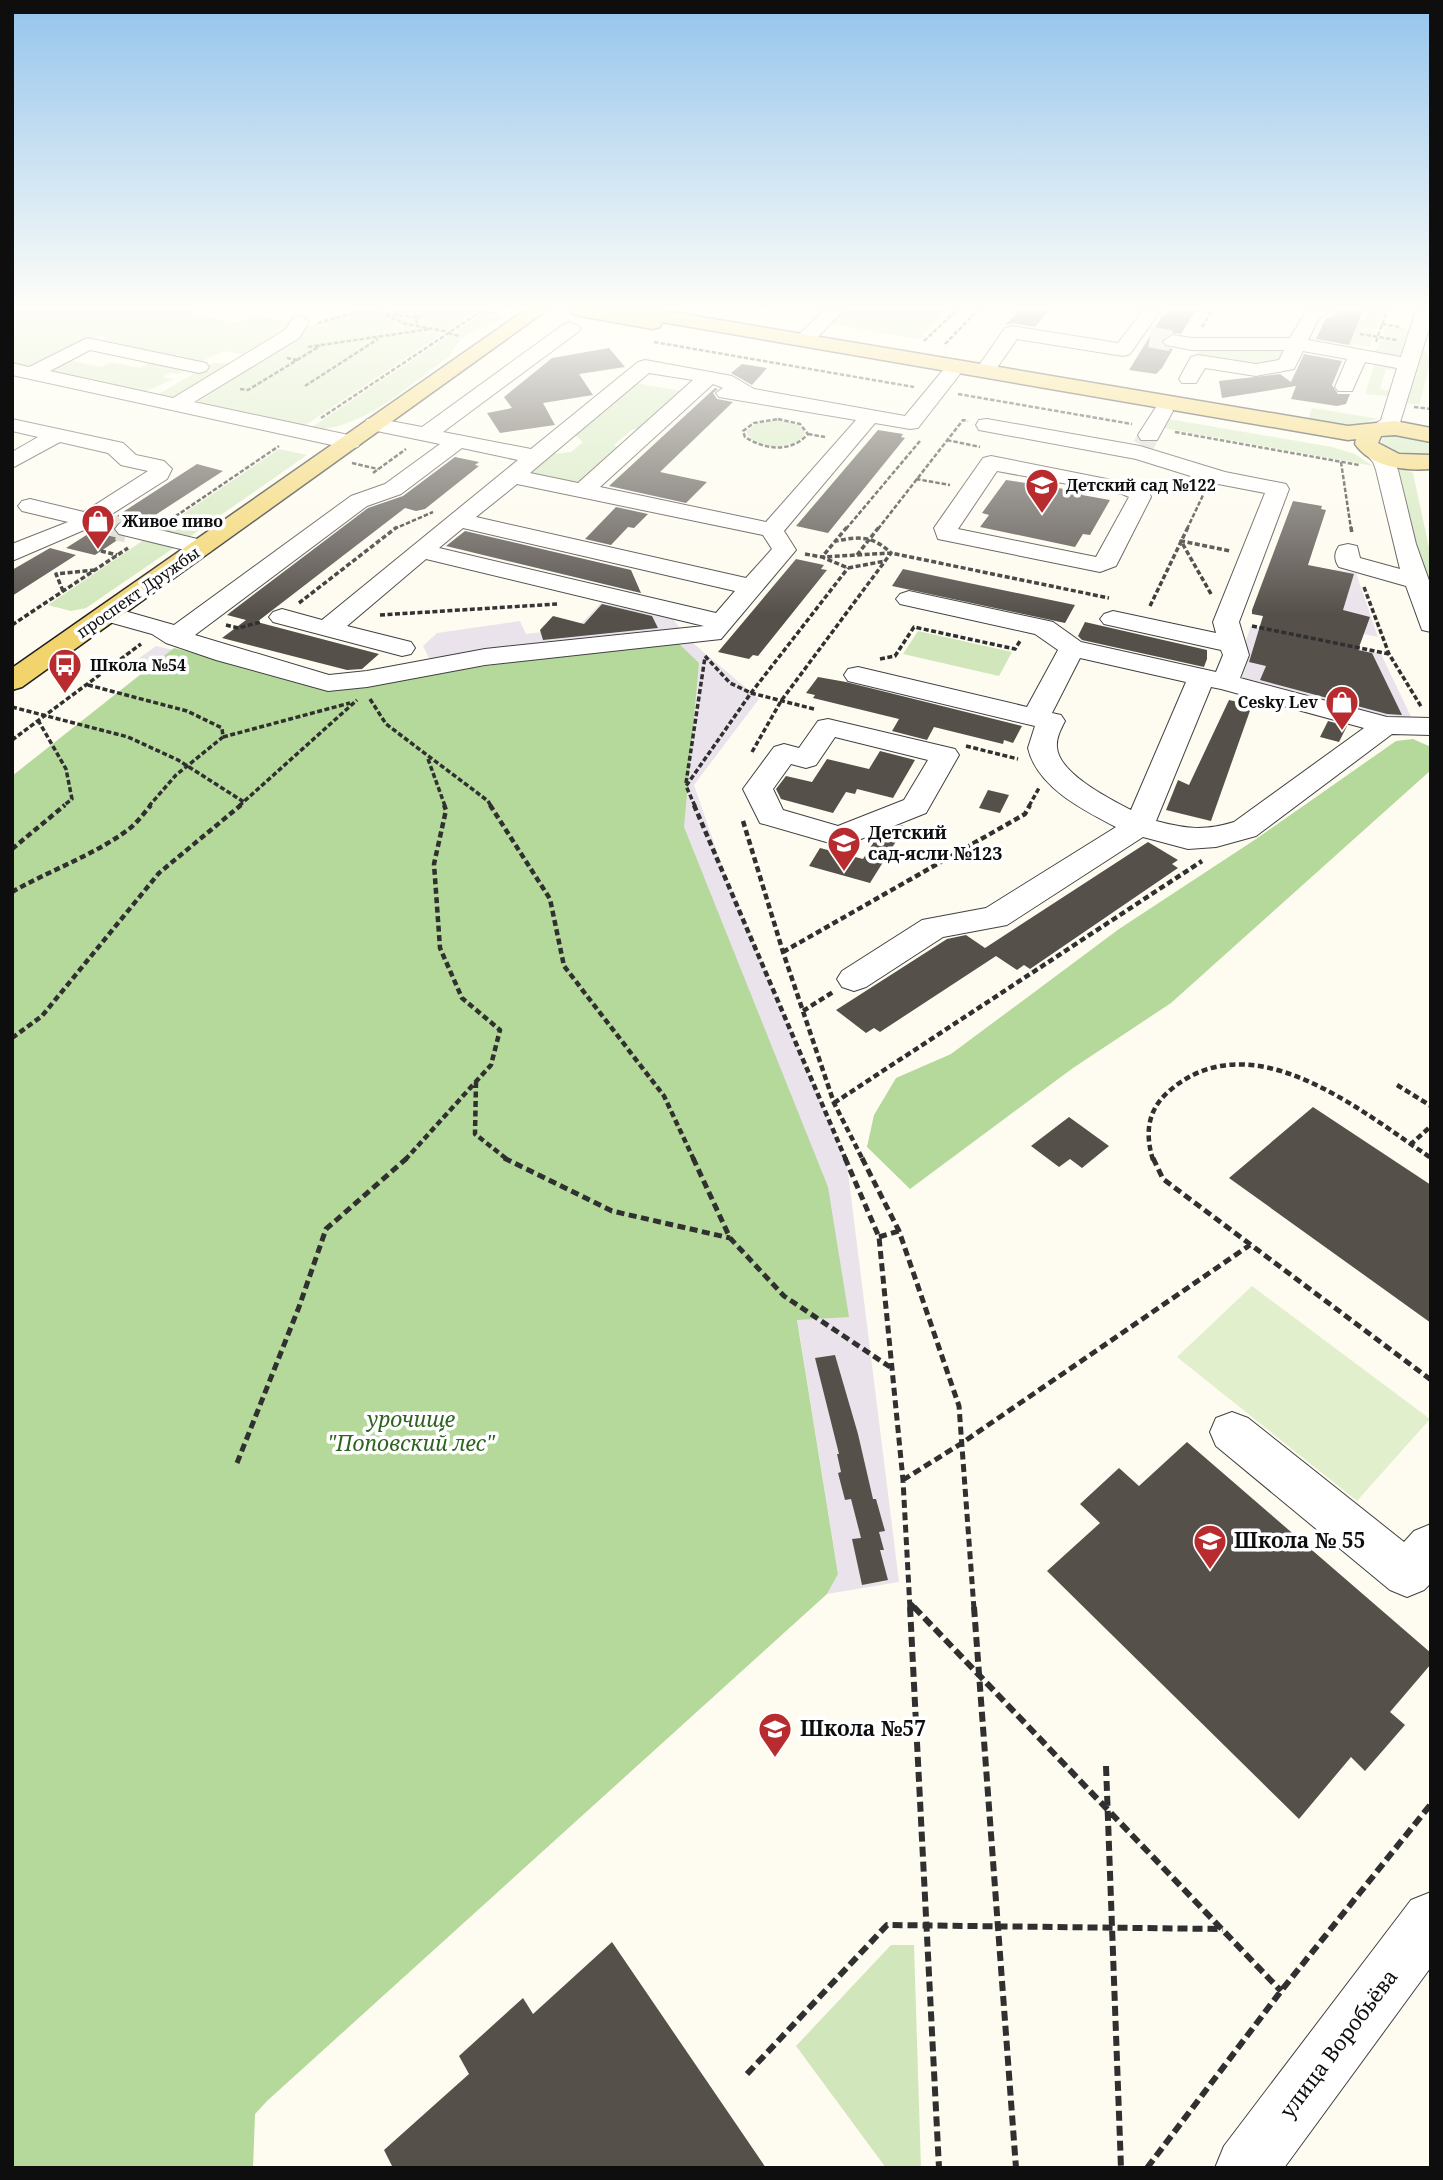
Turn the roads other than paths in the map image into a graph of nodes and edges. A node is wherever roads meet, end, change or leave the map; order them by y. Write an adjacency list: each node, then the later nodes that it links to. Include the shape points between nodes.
1 (1163, 411): 20 (street)
2 (205, 412): 19 (street)
3 (392, 412): 13 (main road, проспект Дружбы)
4 (456, 412): 17 (street)
5 (590, 412): 21 (street)
6 (670, 412): 26 (street)
7 (846, 412): 12 (street)
8 (919, 412): 12 (street, via 910,423)
9 (1167, 412): 15 (main road, via 1346,442)
10 (1223, 412): 15 (main road, via 1348,433)
11 (1402, 412): 15 (street)
12 (870, 416): 30 (street)
13 (375, 424): 17 (street); 19 (main road, проспект Дружбы)
14 (12, 425): 16 (street)
15 (1400, 432): 23 (main road, via 1401,461); 35 (street, via 1382,459)
16 (57, 435): 22 (street); 29 (street, via 115,448 129,460 161,469)
17 (426, 435): 18 (street)
18 (458, 441): 21 (street); 45 (street, via 393,489 359,501)
19 (350, 442): 31 (main road, проспект Дружбы)
20 (1144, 445): 24 (street, via 995,426); 44 (street, via 1221,478 1278,489)
21 (535, 457): 25 (street)
22 (12, 461)
23 (1431, 462)
24 (991, 463): 24 (street, via 1127,488 1139,492 1140,497 1107,561 1100,565 946,534)
25 (513, 475): 26 (street); 28 (street)
26 (582, 491): 30 (street)
27 (30, 506): 29 (street)
28 (449, 515): 32 (street); 36 (street)
29 (117, 527): 31 (street); 33 (street, via 31,543)
30 (778, 540): 36 (street)
31 (201, 547): 39 (main road, проспект Дружбы)
32 (421, 551): 41 (street); 42 (street)
33 (12, 554)
34 (1350, 561): 35 (street)
35 (1415, 581): 43 (street)
36 (752, 587): 41 (street)
37 (909, 599): 47 (street, via 1044,628)
38 (1111, 608): 44 (street)
39 (107, 614): 45 (street, via 161,628); 50 (main road, проспект Дружбы)
40 (282, 617): 42 (street)
41 (722, 622): 45 (street, via 712,633 485,657 328,683)
42 (334, 623): 46 (street)
43 (1431, 624)
44 (1229, 633): 49 (street, via 1236,655)
45 (175, 637)
46 (402, 648)
47 (1072, 648): 49 (street); 51 (street)
48 (858, 675): 51 (street)
49 (1213, 680): 53 (street); 55 (lane)
50 (12, 681)
51 (1036, 717): 55 (street, via 1051,721 1043,738 1051,767 1088,798)
52 (1427, 719): 53 (street)
53 (1386, 725): 55 (street, via 1245,829 1188,839)
54 (749, 801): 54 (street, via 785,753 806,759 828,727 945,755 915,806 840,836 771,816)
55 (1139, 826): 56 (street, via 995,917 934,928)
56 (854, 979)
57 (1232, 1432): 58 (street, via 1407,1574)
58 (1431, 1547)
59 (1431, 1920): 60 (street, улица Воробьёва)
60 (1246, 2168)

